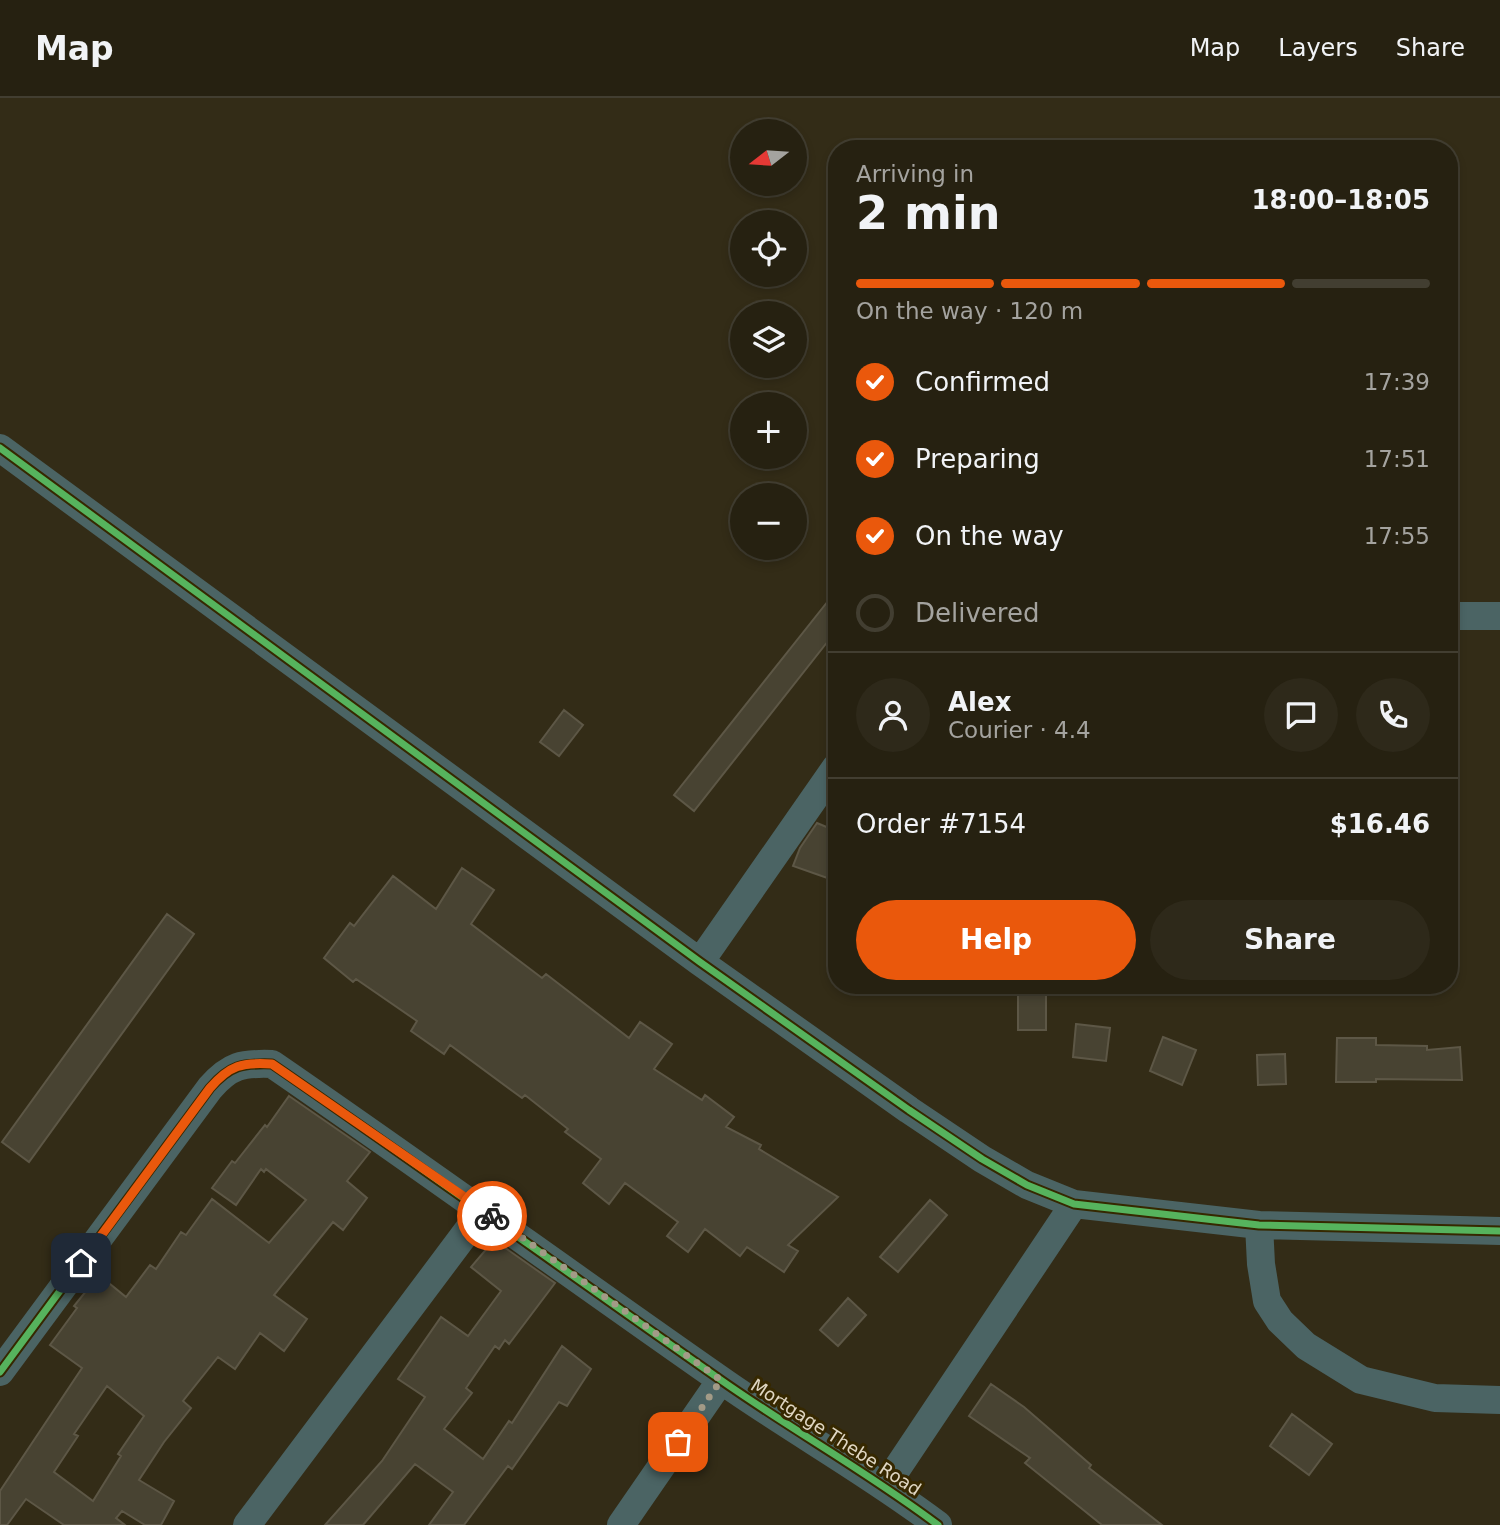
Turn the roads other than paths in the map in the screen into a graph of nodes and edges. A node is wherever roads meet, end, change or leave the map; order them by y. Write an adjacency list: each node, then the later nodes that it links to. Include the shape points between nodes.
1 (0, 447): 5 (street)
2 (1458, 616): 3 (street)
3 (1500, 616)
4 (828, 778): 5 (street)
5 (700, 962): 6 (street, via 982,1159 1027,1185)
6 (1074, 1204): 8 (street); 13 (street)
7 (483, 1210): 10 (street, Mortgage Thebe Road, via 272,1064 247,1063 224,1072 210,1088); 11 (street, Mortgage Thebe Road); 14 (street)
8 (1259, 1225): 9 (street); 12 (street, via 1267,1301 1306,1346 1361,1380 1435,1398)
9 (1500, 1231)
10 (0, 1372)
11 (721, 1380): 13 (street, Mortgage Thebe Road); 15 (street)
12 (1500, 1400)
13 (886, 1485): 16 (street, Mortgage Thebe Road)
14 (247, 1525)
15 (621, 1525)
16 (938, 1525)

